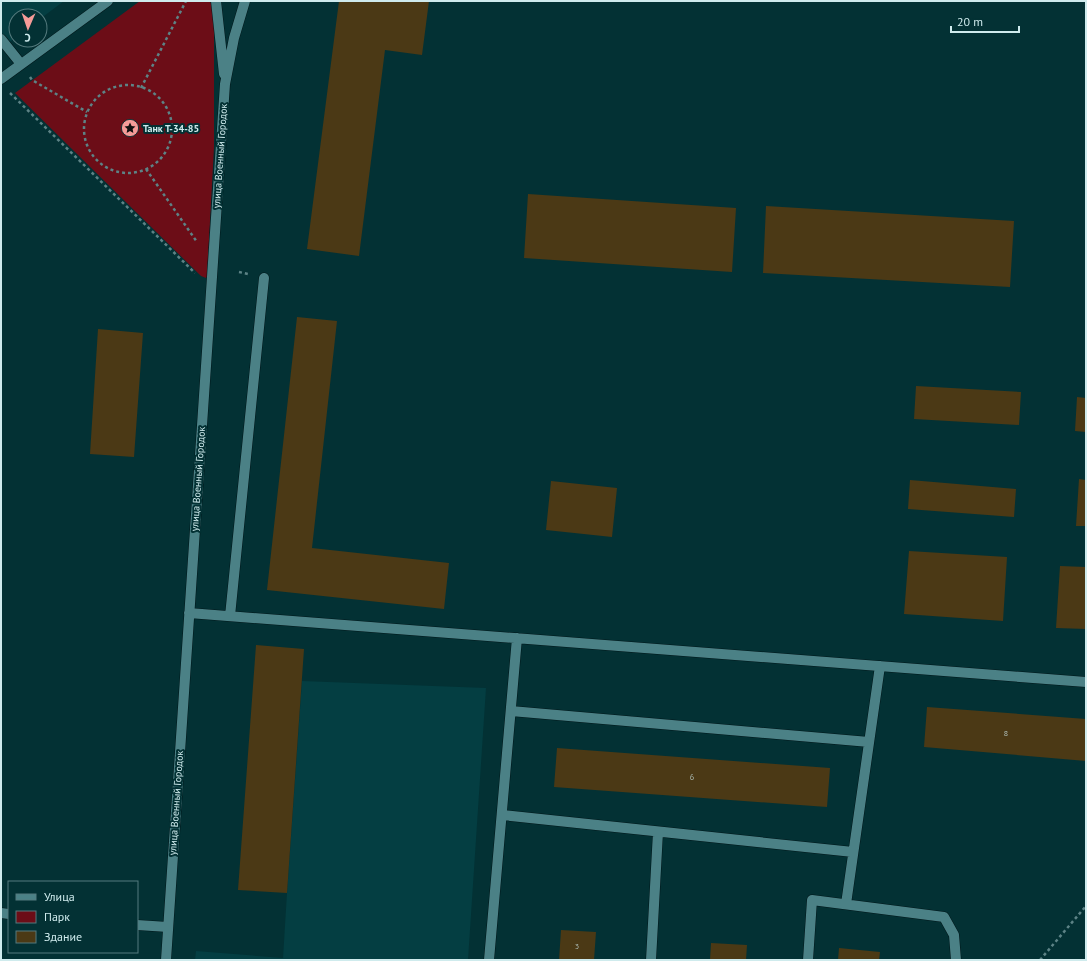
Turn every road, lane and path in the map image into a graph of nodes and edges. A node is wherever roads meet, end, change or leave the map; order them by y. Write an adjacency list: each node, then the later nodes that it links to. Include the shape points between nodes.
1 (108, 1): 6 (street)
2 (186, 1): 9 (path)
3 (216, 1): 8 (street)
4 (245, 1): 8 (street, улица Военный Городок, via 234,38)
5 (1, 39): 6 (street)
6 (20, 64): 7 (street); 11 (path, via 32,80)
7 (1, 79)
8 (225, 84): 16 (street, улица Военный Городок)
9 (141, 88): 11 (path, via 127,85 108,90 92,103); 12 (path, via 162,102 167,110 172,130 169,144 162,157)
10 (10, 93): 14 (path)
11 (87, 112): 12 (path, via 84,132 88,147 96,160 115,171 130,173)
12 (146, 169): 13 (path)
13 (201, 247)
14 (198, 276)
15 (264, 278): 17 (street)
16 (189, 613): 17 (street); 29 (street, улица Военный Городок)
17 (230, 616): 18 (street)
18 (517, 638): 19 (street); 21 (street)
19 (880, 666): 20 (street); 22 (street)
20 (1086, 682)
21 (511, 711): 22 (street); 23 (street)
22 (869, 742): 25 (street)
23 (502, 815): 24 (street); 31 (street)
24 (658, 832): 25 (street); 32 (street)
25 (853, 852): 26 (street)
26 (846, 904): 33 (street, via 812,900); 34 (street, via 944,917 954,935)
27 (1086, 906): 35 (path)
28 (138, 925): 29 (street)
29 (168, 927): 30 (street, улица Военный Городок)
30 (166, 960)
31 (489, 960)
32 (651, 960)
33 (808, 960)
34 (956, 960)
35 (1040, 960)

